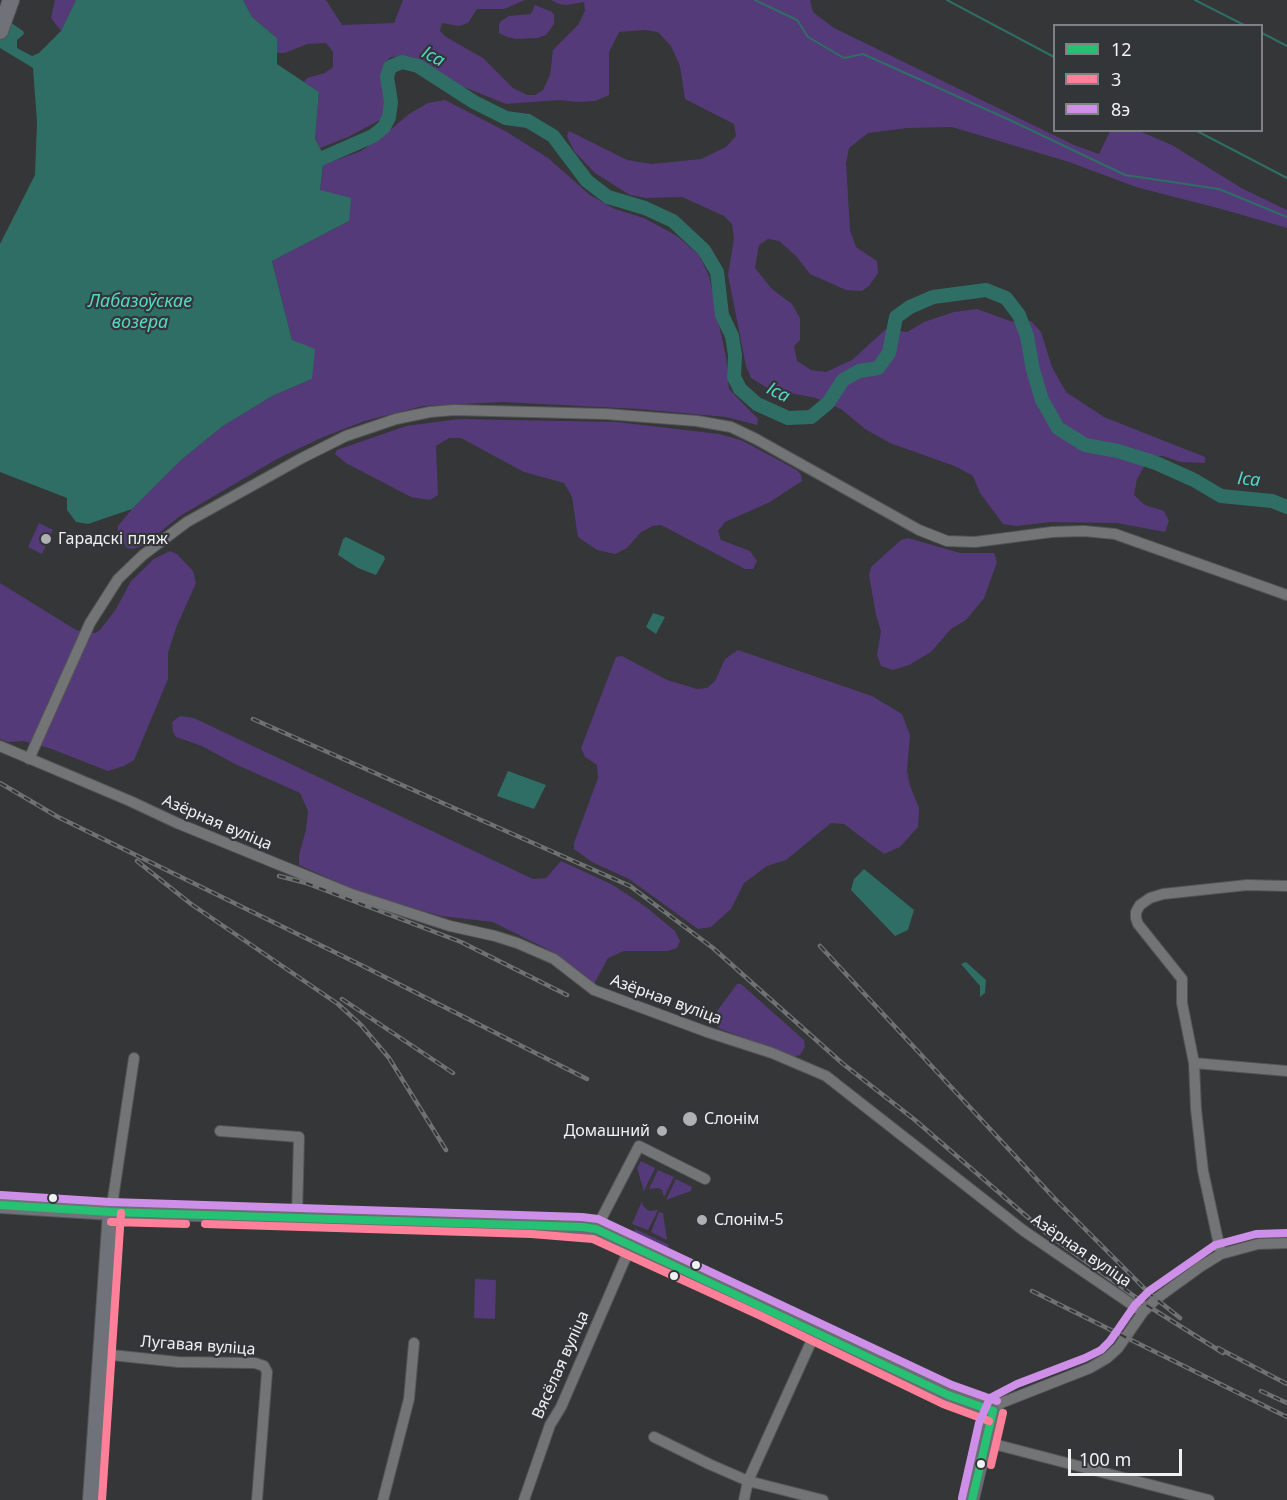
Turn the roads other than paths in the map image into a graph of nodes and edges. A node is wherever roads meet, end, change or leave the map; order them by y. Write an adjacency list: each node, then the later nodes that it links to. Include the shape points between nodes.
1 (11, 0): 2 (highway)
2 (3, 25)
3 (1287, 595): 5 (street, via 1115,534 1073,531 975,542 947,541 919,530 731,427 606,414 430,412 356,433 302,458 202,513 143,555 118,579 90,624)
4 (0, 746): 5 (street, Азёрная вуліца)
5 (28, 759): 19 (street, Азёрная вуліца, via 351,894 517,943 554,959 594,990 826,1076 1024,1231)
6 (1287, 886): 8 (street, via 1247,885 1163,894 1140,905 1138,924 1182,980 1182,1003)
7 (134, 1058): 13 (street)
8 (1194, 1063): 9 (street); 18 (street, via 1203,1171)
9 (1287, 1071)
10 (220, 1131): 14 (street, via 299,1137)
11 (705, 1179): 15 (street, via 639,1146)
12 (0, 1205): 13 (highway)
13 (111, 1212): 14 (main road); 22 (highway)
14 (297, 1216): 15 (main road)
15 (596, 1229): 17 (main road)
16 (1287, 1243): 18 (street, via 1258,1244)
17 (632, 1245): 20 (main road); 30 (street, Вясёлая вуліца, via 550,1425)
18 (1221, 1254): 19 (street)
19 (1143, 1312): 23 (street, via 1118,1348 1099,1364 1001,1402)
20 (816, 1331): 23 (main road, via 948,1395); 26 (street)
21 (414, 1343): 29 (street, via 409,1399)
22 (102, 1354): 27 (highway); 28 (street, Лугавая вуліца, via 264,1366 267,1372)
23 (993, 1411): 25 (main road)
24 (654, 1437): 26 (street)
25 (986, 1442): 33 (main road); 34 (street)
26 (748, 1481): 31 (street); 32 (street)
27 (91, 1500)
28 (257, 1500)
29 (384, 1500)
30 (524, 1500)
31 (744, 1500)
32 (823, 1500)
33 (972, 1500)
34 (1209, 1500)

